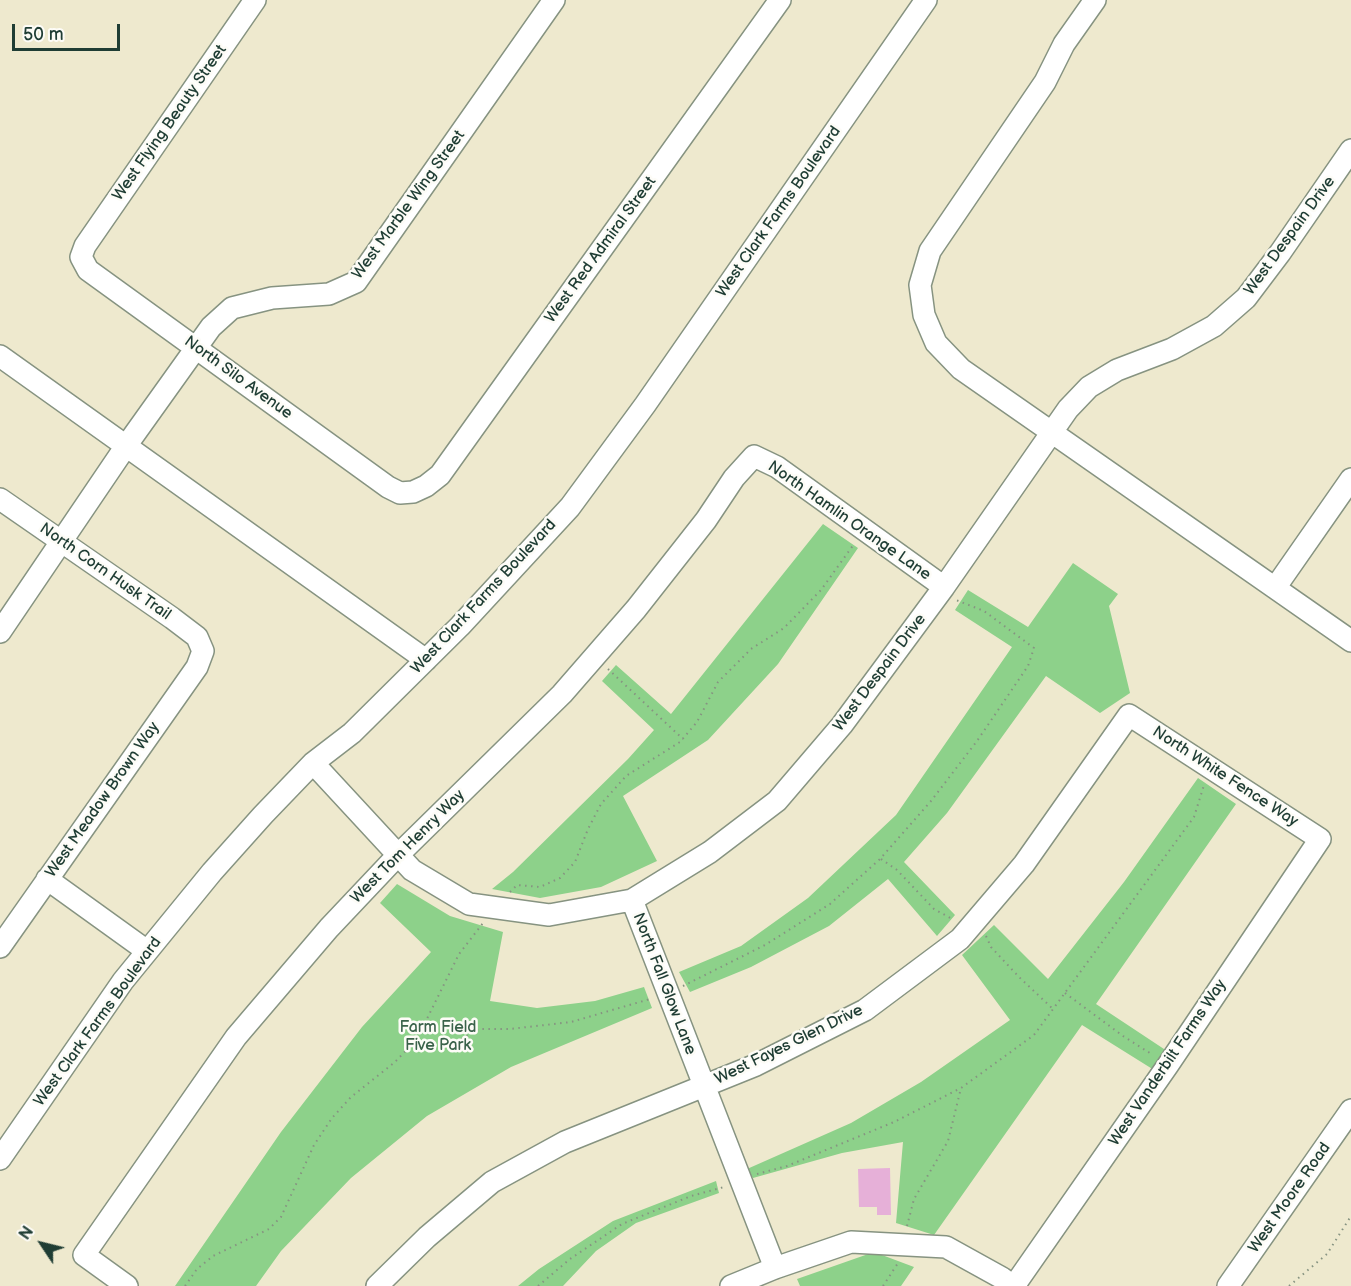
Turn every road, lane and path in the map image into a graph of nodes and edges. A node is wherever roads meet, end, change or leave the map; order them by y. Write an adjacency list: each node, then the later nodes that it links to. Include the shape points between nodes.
1 (255, 0): 7 (street, West Flying Beauty Street)
2 (554, 0): 8 (street, West Marble Wing Street, via 356,282 329,294 272,298 232,308)
3 (780, 0): 14 (street, West Red Admiral Street, via 440,475)
4 (927, 0): 23 (street, West Clark Farms Boulevard, via 570,507)
5 (1095, 0): 10 (street, via 1064,44 1045,82 930,251 920,285 924,315 936,343 961,369)
6 (1351, 150): 10 (street, West Despain Drive, via 1246,298 1214,326 1089,387)
7 (85, 246): 8 (street, North Silo Avenue, via 81,257 88,270)
8 (196, 348): 11 (street, West Marble Wing Street); 14 (street, North Silo Avenue, via 388,487 400,493)
9 (0, 356): 11 (street)
10 (1052, 432): 17 (street); 18 (street, West Despain Drive)
11 (126, 446): 16 (street, West Marble Wing Street); 23 (street)
12 (754, 456): 18 (street, North Hamlin Orange Lane, via 777,467); 22 (street, West Tom Henry Way)
13 (1351, 479): 17 (street)
14 (413, 492)
15 (0, 499): 16 (street, North Corn Husk Trail)
16 (63, 541): 19 (street, West Marble Wing Street); 21 (street, North Corn Husk Trail, via 197,637)
17 (1275, 588): 20 (street)
18 (941, 590): 30 (path, via 984,611 1034,648 1028,666 977,741); 32 (street, West Despain Drive, via 842,725 777,801 710,852)
19 (0, 632)
20 (1351, 641)
21 (203, 651): 31 (street, West Meadow Brown Way, via 198,667)
22 (594, 657): 25 (path); 29 (street, West Tom Henry Way, via 562,694)
23 (426, 660): 26 (street, West Clark Farms Boulevard, via 352,733)
24 (1129, 715): 27 (street, North White Fence Way); 33 (street, West Fayes Glen Drive, via 1024,864)
25 (682, 739)
26 (313, 764): 29 (street, West Despain Drive); 35 (street, West Clark Farms Boulevard, via 263,814)
27 (1210, 767): 28 (street, North White Fence Way); 37 (path, via 1194,817)
28 (1320, 839): 40 (street, West Vanderbilt Farms Way)
29 (398, 855): 32 (street, West Despain Drive, via 412,870 469,904 549,915); 47 (street, West Tom Henry Way, via 329,928 236,1037 84,1255)
30 (880, 859): 33 (path, via 897,870 934,909 961,923); 36 (path, via 830,904 774,939)
31 (47, 879): 34 (street, West Meadow Brown Way); 35 (street)
32 (632, 900): 36 (street, North Fall Glow Lane)
33 (978, 918): 38 (path, via 991,947); 41 (street, West Fayes Glen Drive, via 960,939 865,1010 756,1065)
34 (0, 947)
35 (147, 951): 43 (street, West Clark Farms Boulevard)
36 (667, 993): 39 (path, via 571,1022 478,1029 439,1048); 41 (street, North Fall Glow Lane)
37 (1065, 993): 38 (path); 40 (path)
38 (1053, 1009): 45 (path, via 1034,1035 961,1088 948,1142 914,1199)
39 (417, 1040)
40 (1168, 1065): 51 (street, West Vanderbilt Farms Way)
41 (703, 1086): 46 (street, North Fall Glow Lane); 48 (street, West Fayes Glen Drive, via 565,1142 492,1182)
42 (1351, 1110): 52 (street, West Moore Road)
43 (0, 1159)
44 (1351, 1216): 53 (path, via 1327,1254)
45 (903, 1245): 46 (street, via 851,1242); 50 (path, via 899,1261); 51 (street, via 946,1247)
46 (775, 1268): 49 (street)
47 (127, 1286)
48 (376, 1286)
49 (731, 1286)
50 (883, 1286)
51 (1013, 1286)
52 (1228, 1286)
53 (1289, 1286)

